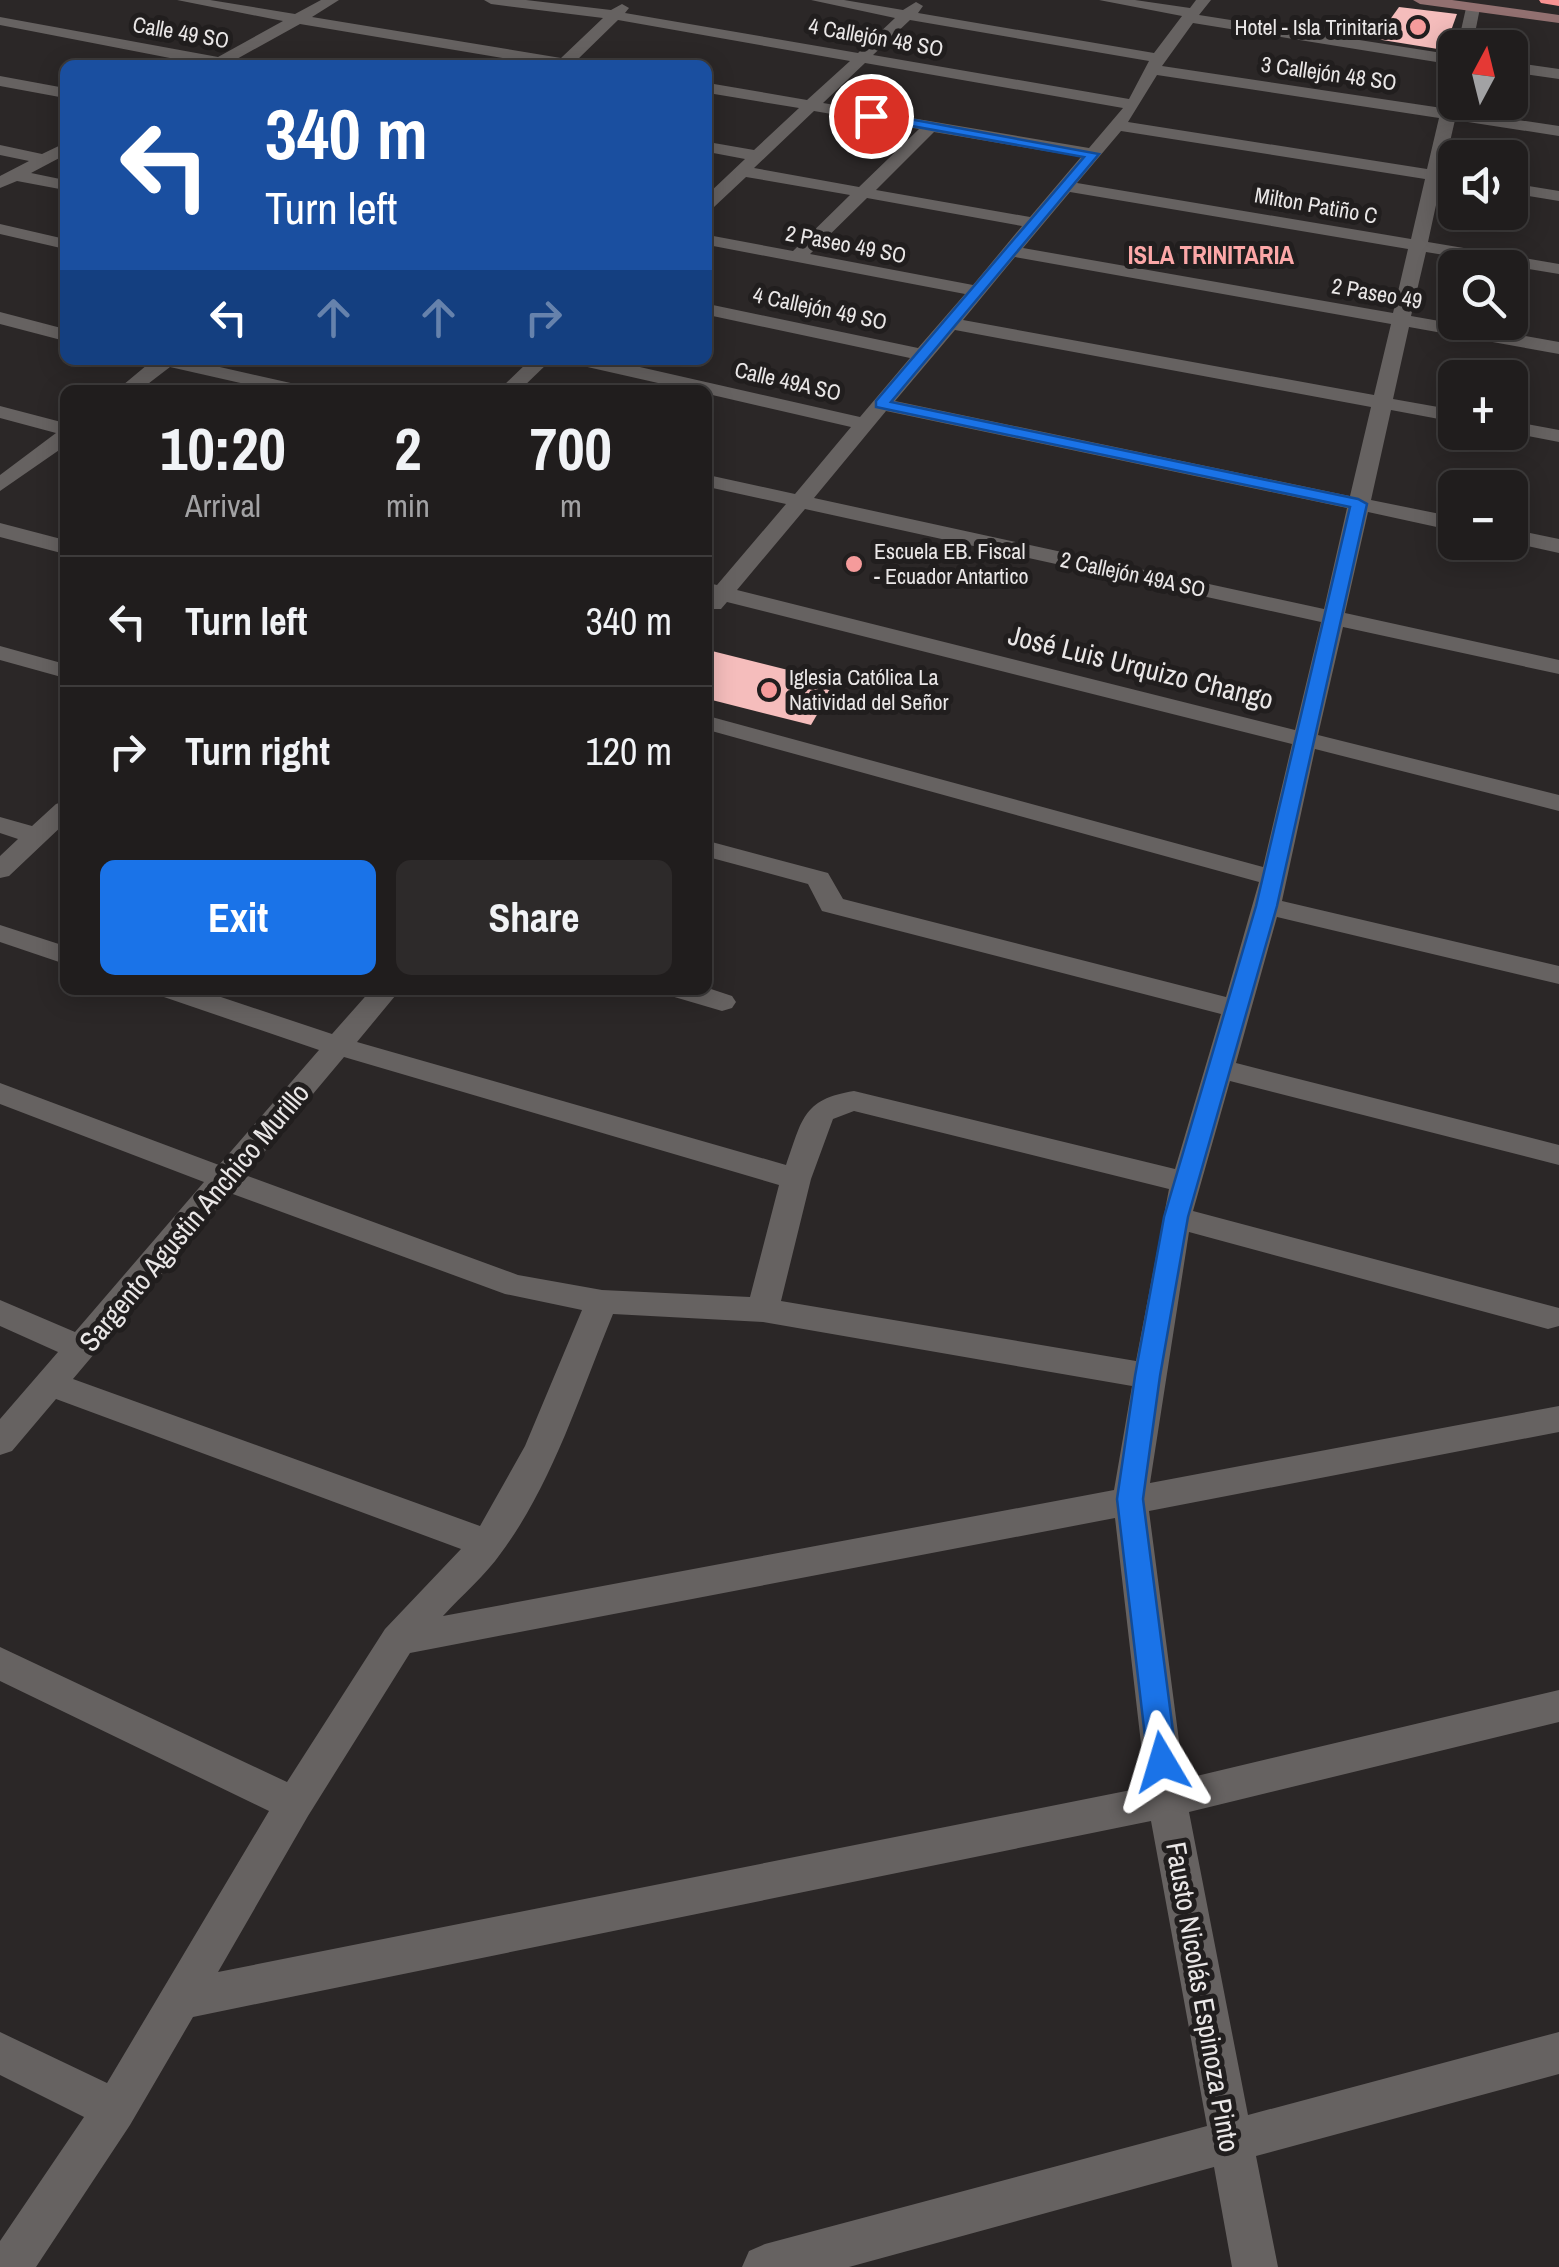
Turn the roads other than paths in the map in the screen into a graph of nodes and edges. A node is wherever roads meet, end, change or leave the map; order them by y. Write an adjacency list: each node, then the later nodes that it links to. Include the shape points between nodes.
1 (184, 0): 15 (street)
2 (332, 0): 15 (street)
3 (632, 0): 12 (street)
4 (818, 0): 13 (street, 3 Callejón 48 SO)
5 (923, 0): 13 (street)
6 (1106, 0): 11 (street)
7 (1420, 0): 10 (street)
8 (1546, 0): 9 (highway)
9 (1559, 2)
10 (1473, 8): 16 (street); 18 (street)
11 (1195, 10): 20 (street); 26 (street)
12 (612, 15): 14 (street, 4 Callejón 48 SO); 19 (street, 4 Callejón 48 SO); 25 (street)
13 (906, 16): 19 (street); 26 (street, 3 Callejón 48 SO)
14 (485, 19): 15 (street); 23 (street); 24 (street)
15 (296, 20): 22 (street)
16 (1559, 20)
17 (0, 21): 21 (street, Calle 49 SO)
18 (1468, 30)
19 (863, 57): 32 (street); 33 (street, 4 Callejón 48 SO)
20 (1438, 57)
21 (197, 60)
22 (224, 60)
23 (467, 60)
24 (557, 60)
25 (568, 60)
26 (1155, 64): 33 (street); 34 (street, 3 Callejón 48 SO)
27 (1528, 70): 28 (street)
28 (1559, 74)
29 (0, 81): 31 (street)
30 (712, 89): 32 (street)
31 (60, 92)
32 (812, 105): 38 (street); 44 (street)
33 (1134, 105): 37 (street)
34 (1438, 111)
35 (1447, 120): 47 (street, Fausto Nicolás Espinoza Pinto)
36 (1492, 120): 39 (street, 3 Callejón 48 SO)
37 (1117, 125): 43 (street); 47 (street)
38 (931, 126): 43 (street); 53 (street)
39 (1559, 131)
40 (712, 148): 44 (street)
41 (0, 150): 45 (street)
42 (60, 151): 45 (street)
43 (1092, 154): 51 (street)
44 (758, 156): 46 (street)
45 (44, 159): 49 (street)
46 (742, 171): 53 (street); 55 (street)
47 (1434, 176): 48 (street); 60 (street, Fausto Nicolás Espinoza Pinto)
48 (1438, 177)
49 (8, 179): 50 (street)
50 (60, 184)
51 (1065, 186): 56 (street); 60 (street, Milton Patiño C)
52 (1528, 191): 54 (street)
53 (862, 193): 56 (street); 62 (street)
54 (1559, 196)
55 (712, 199)
56 (1035, 223): 61 (street)
57 (0, 229): 59 (street)
58 (712, 241): 62 (street, 2 Paseo 49 SO)
59 (60, 243)
60 (1418, 246): 63 (street, Milton Patiño C); 67 (street, Fausto Nicolás Espinoza Pinto)
61 (1011, 251): 64 (street); 67 (street, 2 Paseo 49)
62 (796, 258): 64 (street, 2 Paseo 49 SO)
63 (1559, 268)
64 (976, 291): 68 (street)
65 (712, 311): 71 (street, 4 Callejón 49 SO)
66 (0, 318): 69 (street)
67 (1402, 321): 70 (street, 2 Paseo 49); 81 (street, Fausto Nicolás Espinoza Pinto)
68 (950, 324): 71 (street); 81 (street)
69 (60, 334)
70 (1559, 348)
71 (923, 355): 82 (street)
72 (160, 365): 76 (street)
73 (188, 365): 77 (street)
74 (536, 365): 78 (street)
75 (605, 365): 79 (street, Calle 49A SO)
76 (134, 385)
77 (275, 385)
78 (515, 385)
79 (693, 385)
80 (712, 389): 85 (street, Calle 49A SO)
81 (1382, 402): 84 (street); 93 (street, Fausto Nicolás Espinoza Pinto)
82 (881, 404): 85 (street); 93 (street)
83 (0, 412): 87 (street)
84 (1438, 413)
85 (864, 424): 92 (street)
86 (1528, 430): 88 (street)
87 (60, 431)
88 (1559, 436)
89 (60, 437): 91 (street)
90 (712, 482): 92 (street, 2 Callejón 49A SO)
91 (0, 485)
92 (799, 502): 99 (street); 100 (street, 2 Callejón 49A SO)
93 (1358, 504): 94 (street); 100 (street, Fausto Nicolás Espinoza Pinto)
94 (1438, 520)
95 (0, 530): 97 (street)
96 (1528, 540): 98 (street)
97 (60, 546)
98 (1559, 546)
99 (712, 598): 105 (street, José Luis Urquizo Chango)
100 (1333, 618): 102 (street, 2 Callejón 49A SO); 105 (street, Fausto Nicolás Espinoza Pinto)
101 (0, 653): 103 (street)
102 (1559, 668)
103 (60, 670)
104 (712, 724): 112 (street)
105 (1305, 738): 106 (street, José Luis Urquizo Chango); 112 (street, Fausto Nicolás Espinoza Pinto)
106 (1559, 803)
107 (60, 814): 109 (street)
108 (0, 825): 109 (street)
109 (36, 836): 111 (street)
110 (712, 850): 121 (street, via 819,879 832,905)
111 (0, 870)
112 (1272, 878): 113 (street, Fausto Nicolás Espinoza Pinto)
113 (1266, 906): 116 (street); 121 (street, Fausto Nicolás Espinoza Pinto)
114 (0, 933): 115 (street)
115 (60, 953)
116 (1559, 975)
117 (185, 995): 122 (street)
118 (382, 995): 122 (street, Sargento Agustin Anchico Murillo)
119 (698, 995): 120 (street)
120 (722, 1002)
121 (1237, 1009): 123 (street, Fausto Nicolás Espinoza Pinto)
122 (338, 1046): 126 (street, Sargento Agustin Anchico Murillo); 127 (street)
123 (1220, 1069): 125 (street); 128 (street, Fausto Nicolás Espinoza Pinto)
124 (0, 1093): 126 (street)
125 (1559, 1155)
126 (228, 1177): 130 (street, via 516,1286); 134 (street, Sargento Agustin Anchico Murillo)
127 (796, 1179): 128 (street, via 820,1114 854,1100); 131 (street)
128 (1187, 1183): 129 (street, Fausto Nicolás Espinoza Pinto)
129 (1176, 1217): 133 (street); 135 (street, Fausto Nicolás Espinoza Pinto)
130 (602, 1302): 131 (street); 140 (street, via 542,1446)
131 (763, 1310): 135 (street)
132 (0, 1312): 134 (street)
133 (1548, 1317)
134 (83, 1349): 136 (street, Sargento Agustin Anchico Murillo)
135 (1148, 1376): 139 (street, Fausto Nicolás Espinoza Pinto)
136 (51, 1384): 138 (street, Sargento Agustin Anchico Murillo); 140 (street)
137 (1559, 1419): 139 (street)
138 (0, 1442)
139 (1130, 1499): 141 (street); 144 (street, Fausto Nicolás Espinoza Pinto)
140 (488, 1544): 141 (street)
141 (398, 1640): 145 (street)
142 (0, 1663): 145 (street)
143 (1559, 1706): 144 (street)
144 (1167, 1800): 146 (street); 150 (street, Fausto Nicolás Espinoza Pinto)
145 (294, 1804): 146 (street)
146 (182, 1999): 149 (street)
147 (0, 2053): 149 (street)
148 (1559, 2053): 150 (street)
149 (116, 2110): 151 (street)
150 (1230, 2142): 152 (street); 153 (street, Fausto Nicolás Espinoza Pinto)
151 (9, 2267)
152 (765, 2267)
153 (1255, 2267)

